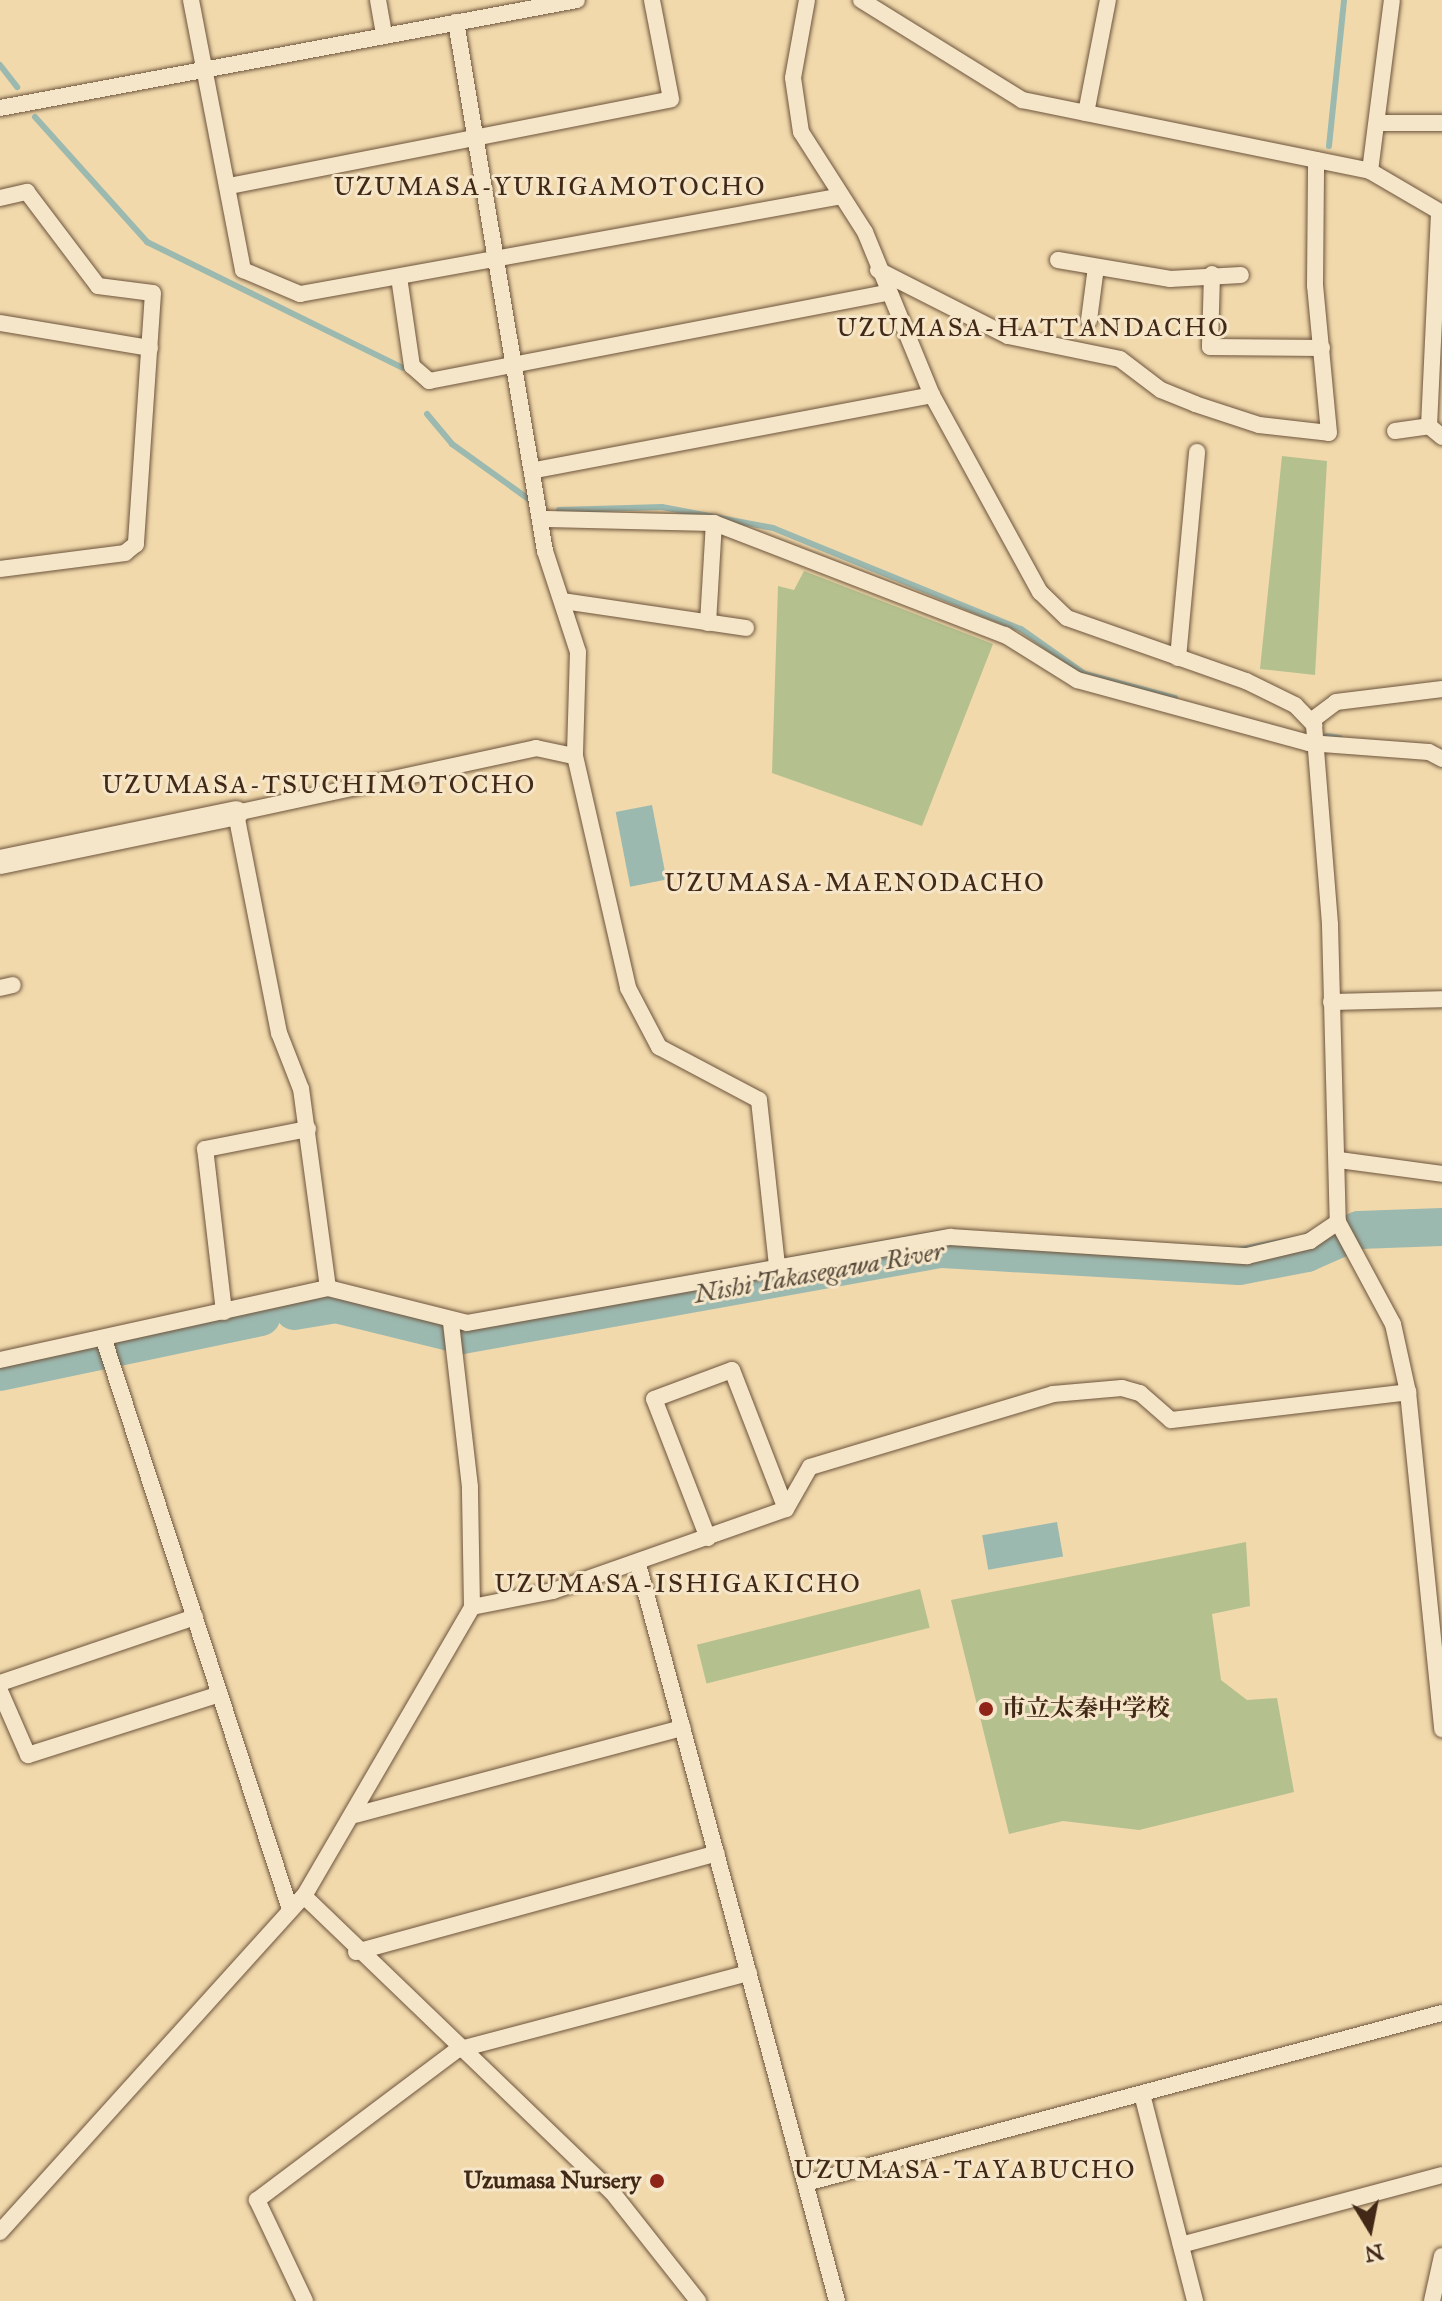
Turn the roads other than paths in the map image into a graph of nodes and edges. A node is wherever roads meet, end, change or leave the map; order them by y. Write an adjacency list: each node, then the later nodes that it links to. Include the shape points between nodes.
1 (191, 0): 11 (street)
2 (378, 0): 10 (street)
3 (577, 0): 9 (street)
4 (652, 0): 16 (street, via 671,99)
5 (807, 0): 20 (street, via 793,78 801,132)
6 (861, 0): 13 (street, via 988,84 1022,100)
7 (1108, 0): 13 (street)
8 (1392, 0): 14 (street)
9 (456, 22): 10 (street); 16 (street)
10 (384, 34): 11 (street)
11 (208, 65): 12 (street); 19 (street)
12 (0, 108)
13 (1086, 113): 17 (street)
14 (1377, 123): 15 (street); 18 (street)
15 (1442, 123)
16 (477, 137): 19 (street); 23 (street)
17 (1316, 160): 18 (street); 34 (street)
18 (1370, 171): 22 (street)
19 (229, 186): 29 (street, via 243,270 300,294)
20 (837, 197): 23 (street); 26 (street, via 865,232)
21 (0, 198): 33 (street, via 27,192 98,286 153,293)
22 (1440, 212): 38 (street)
23 (498, 258): 29 (street); 35 (street)
24 (1058, 260): 25 (street)
25 (1096, 267): 27 (street, via 1170,279); 31 (street)
26 (878, 270): 30 (street); 34 (street, via 1008,336 1120,359 1161,390 1259,425 1329,433)
27 (1212, 274): 28 (street); 34 (street, via 1210,347)
28 (1241, 275)
29 (399, 277): 35 (street, via 412,366 429,381)
30 (887, 293): 35 (street); 36 (street)
31 (1089, 320)
32 (0, 323): 33 (street)
33 (150, 348): 43 (street, via 136,544 125,553)
34 (1322, 348)
35 (518, 365): 40 (street)
36 (932, 395): 40 (street); 47 (street, via 1040,592 1067,618)
37 (1395, 431): 38 (street)
38 (1435, 431)
39 (1197, 452): 47 (street)
40 (536, 470): 41 (street)
41 (545, 519): 42 (street); 44 (street, via 545,551)
42 (714, 523): 45 (street); 50 (street, via 1005,635 1077,680)
43 (0, 569)
44 (563, 601): 45 (street); 51 (street, via 578,652)
45 (708, 623): 46 (street)
46 (746, 628)
47 (1178, 658): 49 (street, via 1246,681)
48 (1442, 689): 49 (street, via 1336,702)
49 (1311, 721): 50 (street)
50 (1320, 744): 52 (street, via 1429,752); 56 (street)
51 (575, 756): 53 (street, via 536,748); 61 (street, via 633,1007 659,1047 759,1100)
52 (1442, 759)
53 (236, 813): 54 (street); 57 (street, via 279,1033)
54 (0, 862)
55 (1442, 999): 56 (street)
56 (1331, 1002): 58 (street)
57 (308, 1129): 62 (street); 63 (street, via 205,1149)
58 (1339, 1160): 59 (street); 60 (street)
59 (1442, 1174)
60 (1343, 1231): 61 (street, via 1247,1256 950,1237); 67 (street, via 1393,1324)
61 (777, 1267): 64 (street)
62 (328, 1288): 63 (street); 64 (street)
63 (224, 1312): 65 (street)
64 (452, 1331): 71 (street, via 470,1487)
65 (104, 1340): 66 (street); 72 (street)
66 (0, 1360)
67 (1408, 1392): 68 (street, via 1171,1420 1140,1393 1122,1388 1053,1394 810,1467); 77 (street)
68 (786, 1509): 69 (street); 69 (street, via 732,1370 654,1399)
69 (708, 1538): 70 (street)
70 (638, 1564): 71 (street); 76 (street)
71 (472, 1607): 78 (street, via 416,1694)
72 (195, 1617): 73 (street); 75 (street)
73 (0, 1683)
74 (0, 1691): 75 (street, via 28,1755)
75 (220, 1694): 81 (street)
76 (683, 1728): 78 (street); 79 (street)
77 (1442, 1729)
78 (355, 1815): 80 (street)
79 (717, 1853): 82 (street); 83 (street)
80 (304, 1896): 81 (street); 82 (street)
81 (290, 1909): 89 (street)
82 (356, 1952): 85 (street)
83 (749, 1973): 85 (street); 88 (street)
84 (1442, 2013): 86 (street)
85 (457, 2050): 92 (street, via 257,2200); 93 (street, via 612,2192)
86 (1143, 2098): 88 (street); 90 (street)
87 (1442, 2175): 90 (street)
88 (806, 2183): 94 (street)
89 (0, 2232)
90 (1181, 2245): 95 (street)
91 (1442, 2256): 96 (street)
92 (305, 2301)
93 (698, 2301)
94 (837, 2301)
95 (1195, 2301)
96 (1432, 2301)

